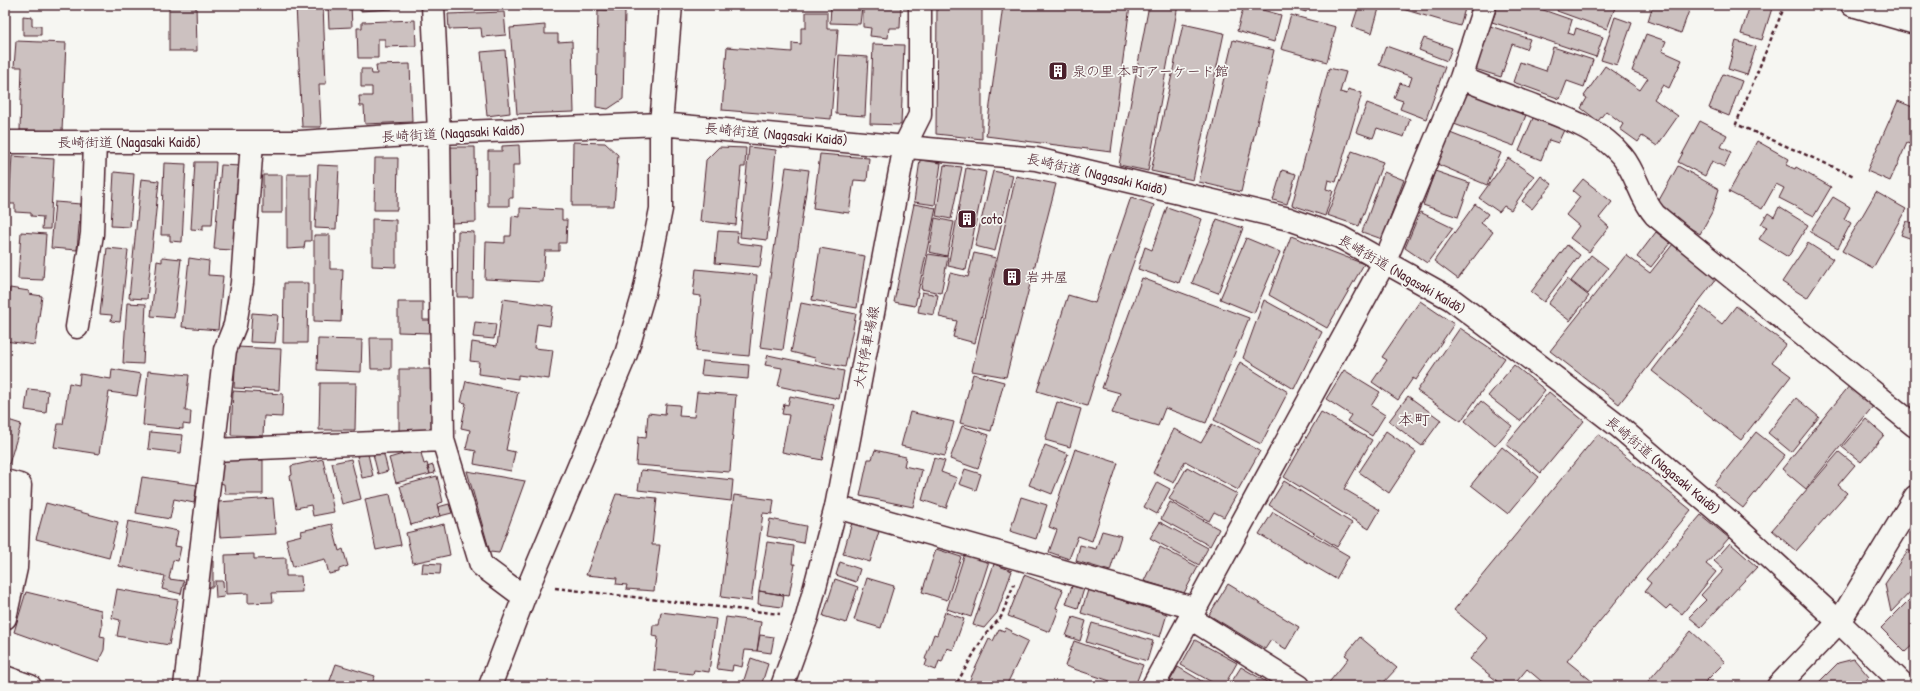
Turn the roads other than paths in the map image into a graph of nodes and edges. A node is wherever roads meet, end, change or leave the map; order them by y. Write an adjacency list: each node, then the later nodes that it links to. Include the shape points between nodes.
1 (433, 5): 9 (main road)
2 (670, 5): 8 (main road)
3 (920, 5): 13 (main road, 大村停車場線, via 920,115)
4 (1486, 5): 7 (main road)
5 (1852, 5): 6 (main road)
6 (1915, 24)
7 (1461, 78): 14 (main road); 16 (main road, via 1572,121 1605,139 1623,157 1648,207 1655,215)
8 (661, 124): 9 (main road, 長崎街道 (Nagasaki Kaidō)); 13 (main road, 長崎街道 (Nagasaki Kaidō)); 22 (main road, via 661,209 644,293 626,354)
9 (439, 133): 12 (main road, 長崎街道 (Nagasaki Kaidō), via 300,142); 17 (main road)
10 (5, 142): 11 (main road, 長崎街道 (Nagasaki Kaidō))
11 (95, 142): 12 (main road, 長崎街道 (Nagasaki Kaidō)); 15 (main road, via 92,234)
12 (252, 142): 18 (main road, via 242,283 235,325 225,350)
13 (905, 145): 14 (main road, 長崎街道 (Nagasaki Kaidō), via 1036,159 1290,219 1340,237); 21 (main road, 大村停車場線)
14 (1385, 261): 23 (main road); 25 (main road, 長崎街道 (Nagasaki Kaidō), via 1451,299 1618,426 1736,527)
15 (77, 327)
16 (1915, 426)
17 (443, 440): 18 (main road); 22 (main road, via 481,565)
18 (213, 450): 28 (main road)
19 (5, 481): 24 (main road, via 20,485 16,568)
20 (1915, 498): 25 (main road)
21 (836, 507): 23 (main road, via 1023,560); 30 (main road, 大村停車場線, via 807,618)
22 (526, 591): 29 (main road)
23 (1192, 613): 31 (main road); 32 (main road)
24 (5, 618)
25 (1840, 622): 33 (main road); 34 (main road, 長崎街道 (Nagasaki Kaidō))
26 (5, 677): 27 (main road)
27 (30, 686)
28 (185, 686)
29 (490, 686)
30 (782, 686)
31 (1153, 686)
32 (1299, 686)
33 (1778, 686)
34 (1905, 686)

